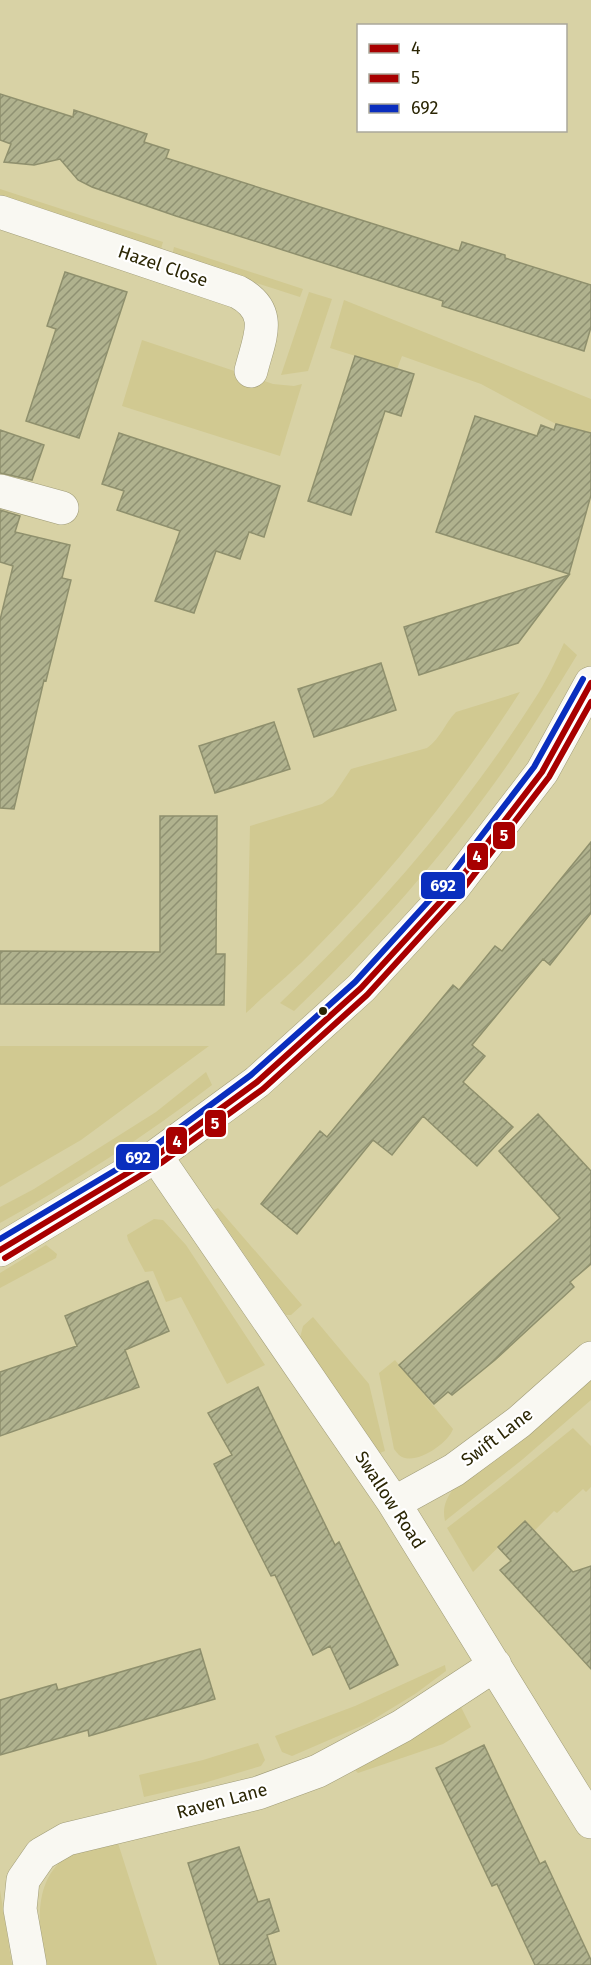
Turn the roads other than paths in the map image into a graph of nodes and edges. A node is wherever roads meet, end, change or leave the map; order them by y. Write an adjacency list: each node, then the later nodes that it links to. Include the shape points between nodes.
1 (0, 212): 2 (street, Hazel Close, via 248,297 258,308 263,323)
2 (251, 371)
3 (0, 491): 4 (street)
4 (62, 508)
5 (591, 683): 6 (street, via 542,772 453,888 361,988 257,1082)
6 (156, 1156): 7 (street); 9 (street, Swallow Road)
7 (0, 1250)
8 (591, 1358): 9 (street, Swift Lane, via 519,1422 454,1470)
9 (394, 1503): 10 (street, Swallow Road)
10 (495, 1665): 11 (street, Swallow Road); 12 (street, Raven Lane, via 402,1726 318,1771 258,1793 67,1839 41,1854 23,1880 20,1909)
11 (591, 1822)
12 (30, 1965)

